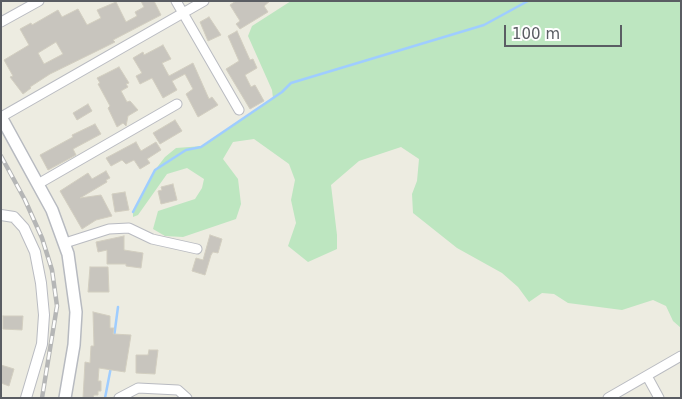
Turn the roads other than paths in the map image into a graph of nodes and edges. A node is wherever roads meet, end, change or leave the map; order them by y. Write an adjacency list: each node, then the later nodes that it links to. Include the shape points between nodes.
1 (39, 1): 5 (street)
2 (176, 1): 4 (street)
3 (204, 1): 4 (street)
4 (183, 14): 7 (street); 8 (street)
5 (1, 22)
6 (177, 104): 9 (street)
7 (238, 110)
8 (1, 117): 9 (main road)
9 (38, 184): 11 (main road)
10 (1, 215): 15 (street, via 14,217 24,228 35,252 41,283 42,344)
11 (65, 243): 12 (street, via 109,229 129,228 152,239); 16 (main road, via 72,270 76,312)
12 (197, 249)
13 (681, 356): 14 (street)
14 (647, 376): 19 (street); 20 (street)
15 (26, 398)
16 (65, 398)
17 (119, 398): 18 (street, via 138,388 178,390)
18 (187, 398)
19 (608, 398)
20 (660, 398)

